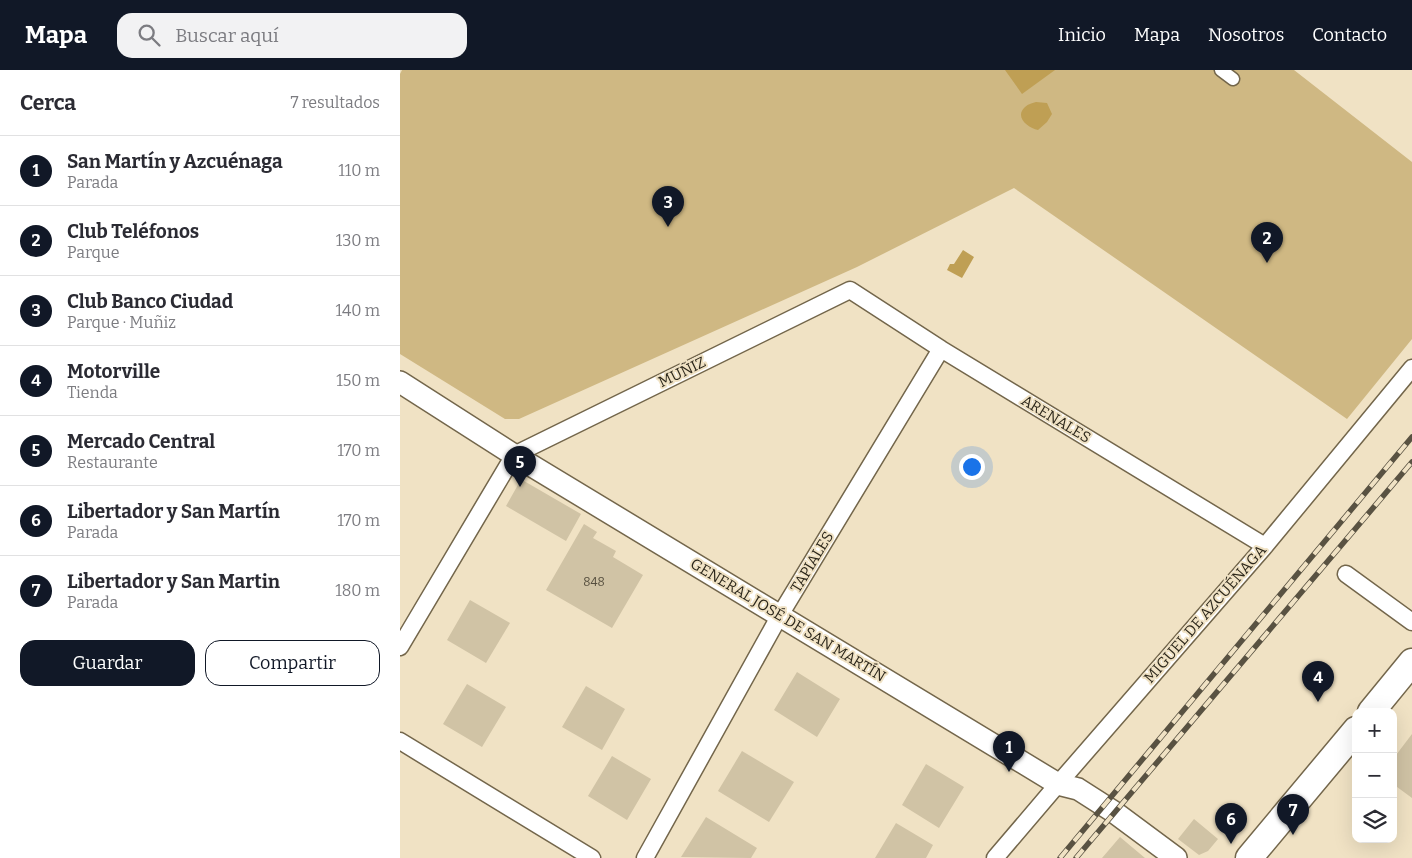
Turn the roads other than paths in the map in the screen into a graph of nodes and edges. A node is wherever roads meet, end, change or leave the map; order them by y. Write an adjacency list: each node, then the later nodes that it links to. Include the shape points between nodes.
1 (1221, 70): 2 (street)
2 (1232, 79)
3 (850, 290): 4 (street, ARENALES); 7 (street, MUÑIZ)
4 (942, 349): 8 (street, ARENALES); 10 (street, TAPIALES)
5 (1412, 368): 8 (street, MIGUEL DE AZCUÉNAGA)
6 (400, 382): 7 (street, GENERAL JOSÉ DE SAN MARTÍN)
7 (514, 455): 10 (street, GENERAL JOSÉ DE SAN MARTÍN); 12 (street)
8 (1264, 546): 17 (street, MIGUEL DE AZCUÉNAGA)
9 (1346, 574): 11 (street)
10 (780, 615): 17 (street, GENERAL JOSÉ DE SAN MARTÍN); 19 (street, TAPIALES)
11 (1412, 622)
12 (400, 647)
13 (1412, 662): 14 (main road)
14 (1374, 708)
15 (1352, 735): 22 (main road)
16 (400, 741): 18 (street)
17 (1058, 784): 20 (street, MIGUEL DE AZCUÉNAGA); 21 (street, GENERAL JOSÉ DE SAN MARTÍN, via 1078,789 1091,797)
18 (592, 858)
19 (645, 858)
20 (995, 858)
21 (1176, 858)
22 (1249, 858)

